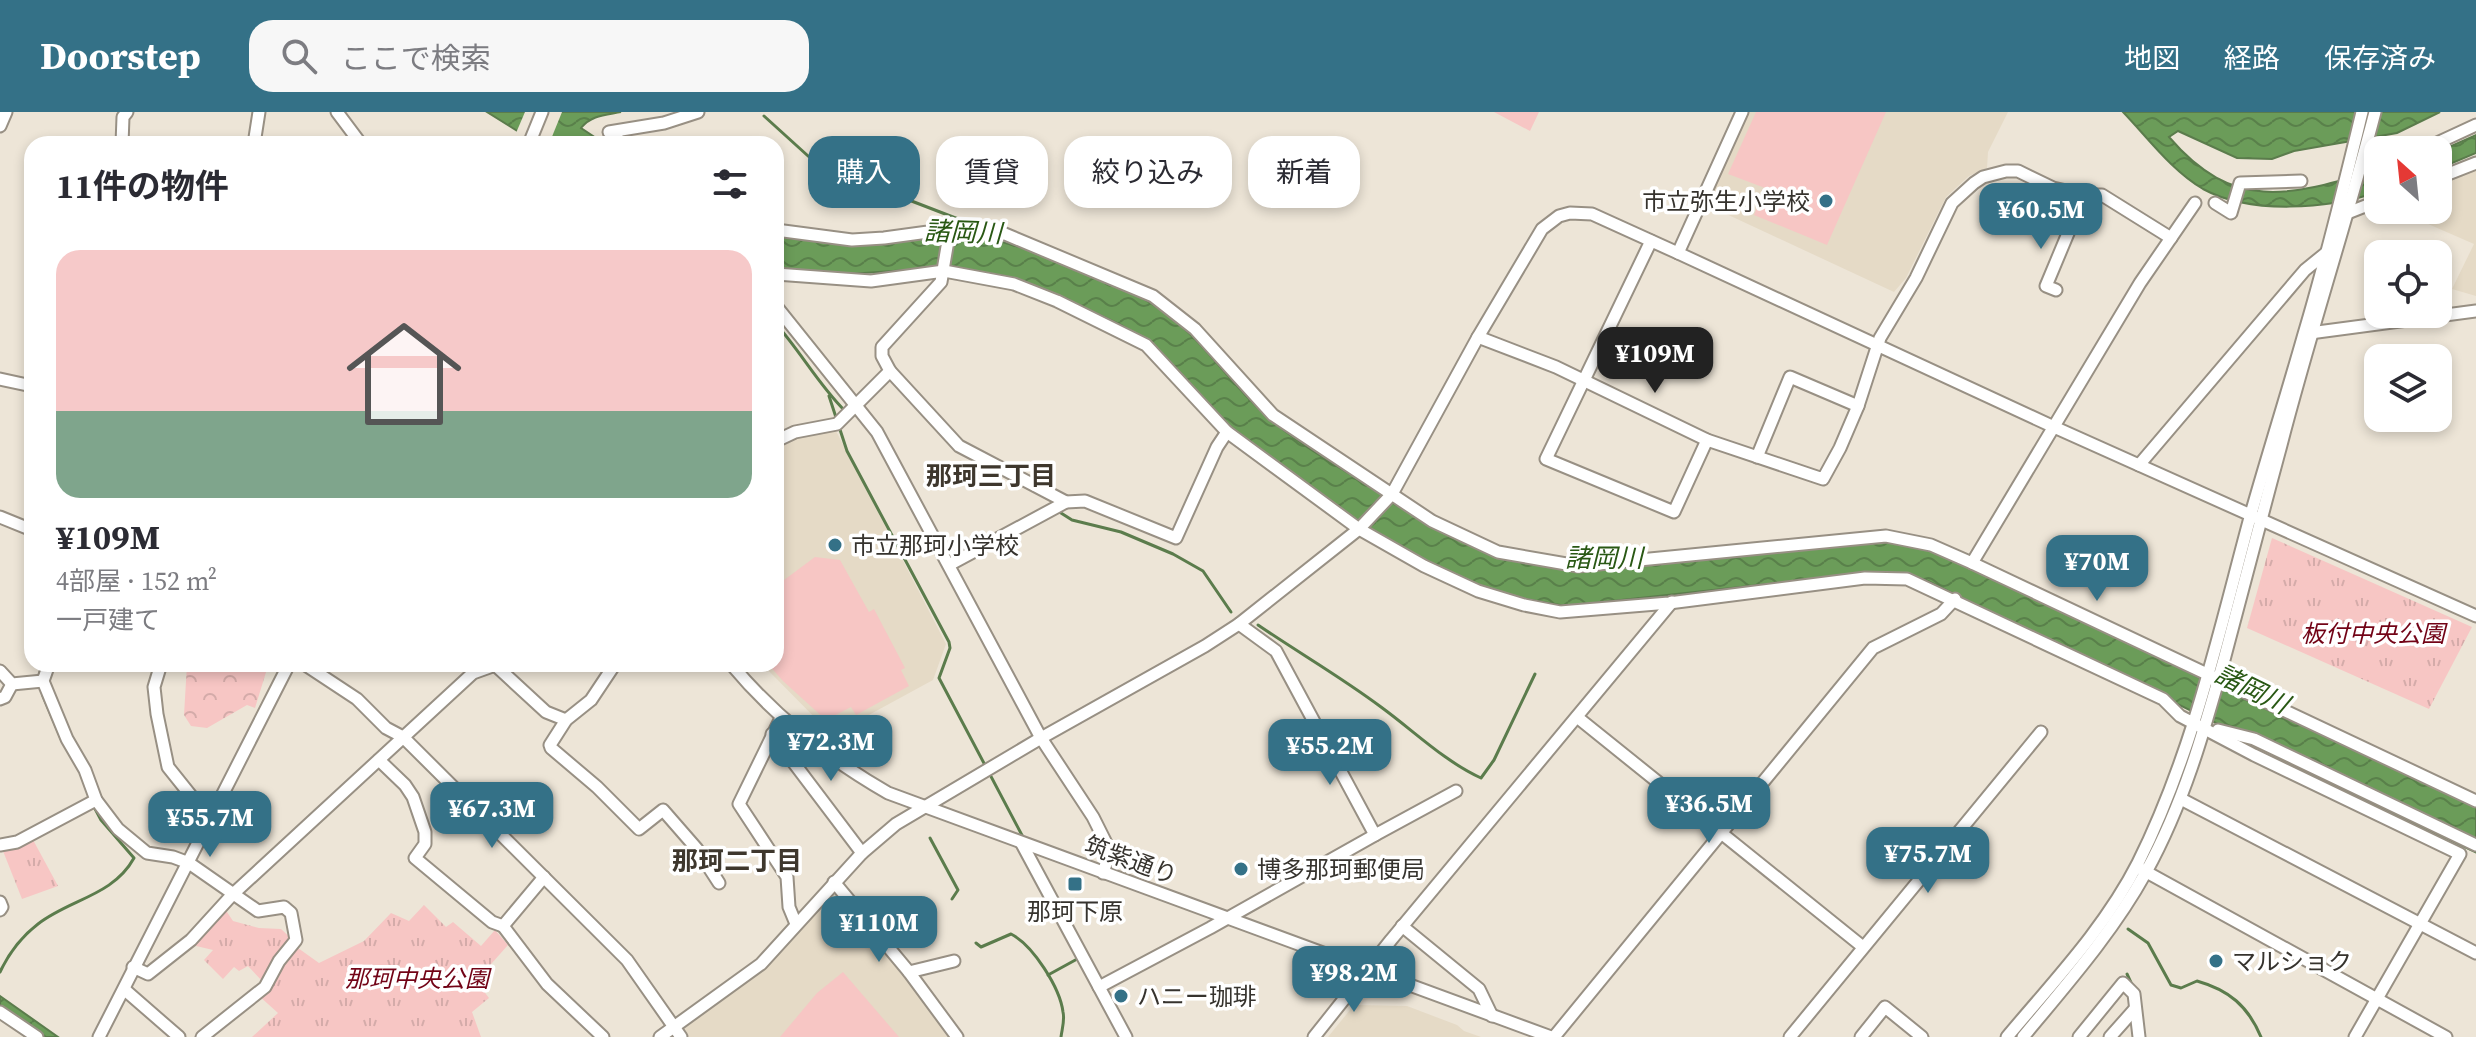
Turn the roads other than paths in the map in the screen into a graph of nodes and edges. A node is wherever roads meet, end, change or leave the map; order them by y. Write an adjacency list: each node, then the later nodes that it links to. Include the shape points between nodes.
1 (6, 112): 11 (street)
2 (127, 112): 12 (street)
3 (259, 112): 13 (street)
4 (337, 112): 14 (street)
5 (542, 112): 15 (street)
6 (698, 112): 16 (street, via 609,132)
7 (1742, 112): 31 (street)
8 (2362, 112): 26 (street)
9 (2375, 112): 25 (street)
10 (2476, 125): 17 (street)
11 (0, 126)
12 (122, 136)
13 (255, 136)
14 (355, 136)
15 (532, 136)
16 (614, 136)
17 (2452, 136)
18 (2476, 163): 19 (street)
19 (2452, 172)
20 (2301, 181): 23 (street, via 2240,183 2231,213)
21 (2084, 195): 29 (street, via 2102,195); 35 (street, via 2046,286); 40 (street, via 2053,188 2018,171 1974,183 1952,203)
22 (2195, 203): 29 (street)
23 (2215, 203)
24 (2364, 207): 25 (street)
25 (2349, 213): 26 (street); 38 (street)
26 (2337, 216): 32 (street)
27 (950, 229): 28 (street, via 852,240); 33 (street); 53 (street, via 1005,234 1153,296 1195,329 1273,415)
28 (784, 231)
29 (2171, 238): 47 (street)
30 (1651, 241): 31 (street); 39 (street, via 1592,214 1559,216 1542,229); 43 (street)
31 (1678, 253): 40 (street)
32 (2326, 253): 38 (street); 52 (street, via 2305,270)
33 (944, 271): 34 (street, via 871,281); 41 (street, via 941,282 882,347); 48 (street, via 1014,284 1146,345)
34 (784, 275)
35 (2056, 290)
36 (2476, 311): 38 (street)
37 (784, 316): 45 (street)
38 (2309, 333): 56 (street)
39 (1478, 337): 43 (street); 53 (street)
40 (1877, 346): 46 (street); 47 (street)
41 (890, 371): 45 (street); 54 (street, via 959,446)
42 (0, 379): 44 (street)
43 (1583, 380): 50 (street); 50 (street, via 1546,459 1674,512)
44 (24, 384)
45 (856, 405): 49 (street, via 837,424); 60 (street, via 877,432)
46 (1858, 406): 51 (street, via 1823,479); 51 (street, via 1790,377)
47 (2054, 427): 52 (street); 59 (street)
48 (1227, 432): 54 (street, via 1176,538 1085,501); 58 (street)
49 (784, 437)
50 (1707, 440): 51 (street)
51 (1757, 457)
52 (2139, 465): 56 (street)
53 (1392, 494): 58 (street); 59 (street, via 1432,521 1498,552 1578,566 1886,536 1931,545)
54 (1066, 502): 60 (street)
55 (0, 517): 57 (street)
56 (2257, 517): 63 (street); 75 (street)
57 (24, 527)
58 (1359, 529): 62 (street, via 1478,591 1524,605 1560,612); 64 (street)
59 (1972, 563): 75 (street)
60 (949, 565): 85 (street)
61 (1955, 599): 62 (street, via 1907,579 1865,578); 81 (street, via 2163,699 2180,716); 93 (street, via 1941,614 1873,648)
62 (1672, 602): 78 (street)
63 (2476, 616)
64 (1239, 624): 85 (street); 94 (street, via 1276,651)
65 (0, 671): 76 (street)
66 (46, 672): 74 (street)
67 (159, 672): 92 (street, via 154,687 168,767)
68 (285, 672): 92 (street)
69 (316, 672): 84 (street)
70 (476, 672): 84 (street)
71 (503, 672): 80 (street, via 546,712)
72 (610, 672): 80 (street, via 591,700)
73 (738, 672): 79 (street, 筑紫通り)
74 (43, 681): 76 (street); 89 (street)
75 (2214, 681): 81 (street); 90 (street, via 2261,698)
76 (12, 684): 77 (street)
77 (0, 699)
78 (1577, 717): 93 (street); 112 (street)
79 (781, 718): 83 (street); 91 (street, 筑紫通り, via 843,767)
80 (566, 720): 104 (street, via 551,748 639,829 663,810)
81 (2200, 725): 88 (street); 97 (street, via 2254,739); 100 (street); 110 (street, via 2460,854)
82 (2041, 732): 113 (street)
83 (772, 734): 98 (street); 109 (street, via 739,804 787,877)
84 (403, 737): 86 (street); 102 (street)
85 (1041, 738): 91 (street); 101 (street, via 1110,851)
86 (379, 760): 105 (street); 111 (street, via 413,797 425,832 425,844 415,858)
87 (1456, 791): 94 (street)
88 (2181, 799): 100 (street); 110 (street)
89 (96, 800): 96 (street, via 17,842); 99 (street, via 118,829 147,853)
90 (2476, 801)
91 (924, 808): 95 (street, 筑紫通り); 98 (street)
92 (213, 818): 99 (street)
93 (1723, 833): 113 (street); 135 (street)
94 (1375, 835): 108 (street)
95 (1022, 844): 101 (street, 筑紫通り); 119 (street)
96 (0, 845)
97 (2476, 845)
98 (862, 853): 103 (street)
99 (189, 863): 105 (street); 116 (street)
100 (2141, 869): 121 (street); 139 (street); 140 (street, via 2096,949)
101 (1103, 873): 108 (street, 筑紫通り)
102 (544, 877): 111 (street); 125 (street, via 627,960)
103 (834, 882): 109 (street); 118 (street)
104 (719, 883)
105 (232, 895): 116 (street, via 191,940 148,974); 129 (street, via 258,911 284,907 291,913 296,940 265,987)
106 (0, 902): 107 (street)
107 (0, 910)
108 (1227, 919): 117 (street, 筑紫通り); 119 (street)
109 (796, 924): 125 (street, via 761,964)
110 (2420, 925): 114 (street); 121 (street)
111 (503, 926): 130 (street, via 547,984)
112 (1402, 926): 117 (street); 124 (street, via 1479,989)
113 (1863, 947): 136 (street)
114 (2476, 953)
115 (954, 961): 118 (street)
116 (133, 967): 120 (street)
117 (1367, 969): 124 (street, 筑紫通り); 134 (street)
118 (909, 972): 132 (street)
119 (1099, 987): 133 (street)
120 (125, 990): 127 (street); 128 (street)
121 (2376, 999): 144 (street); 145 (street)
122 (2134, 1010): 141 (street, via 2134,994 2123,983); 142 (street); 143 (street)
123 (0, 1012): 126 (street)
124 (1492, 1016): 135 (street, 筑紫通り)
125 (678, 1032): 131 (street)
126 (37, 1037)
127 (99, 1037)
128 (179, 1037)
129 (202, 1037)
130 (603, 1037)
131 (660, 1037)
132 (957, 1037)
133 (1126, 1037)
134 (1314, 1037)
135 (1552, 1037)
136 (1790, 1037)
137 (1861, 1037): 138 (street, via 1885,1007)
138 (1922, 1037)
139 (2007, 1037)
140 (2023, 1037)
141 (2079, 1037)
142 (2110, 1037)
143 (2139, 1037)
144 (2355, 1037)
145 (2446, 1037)

